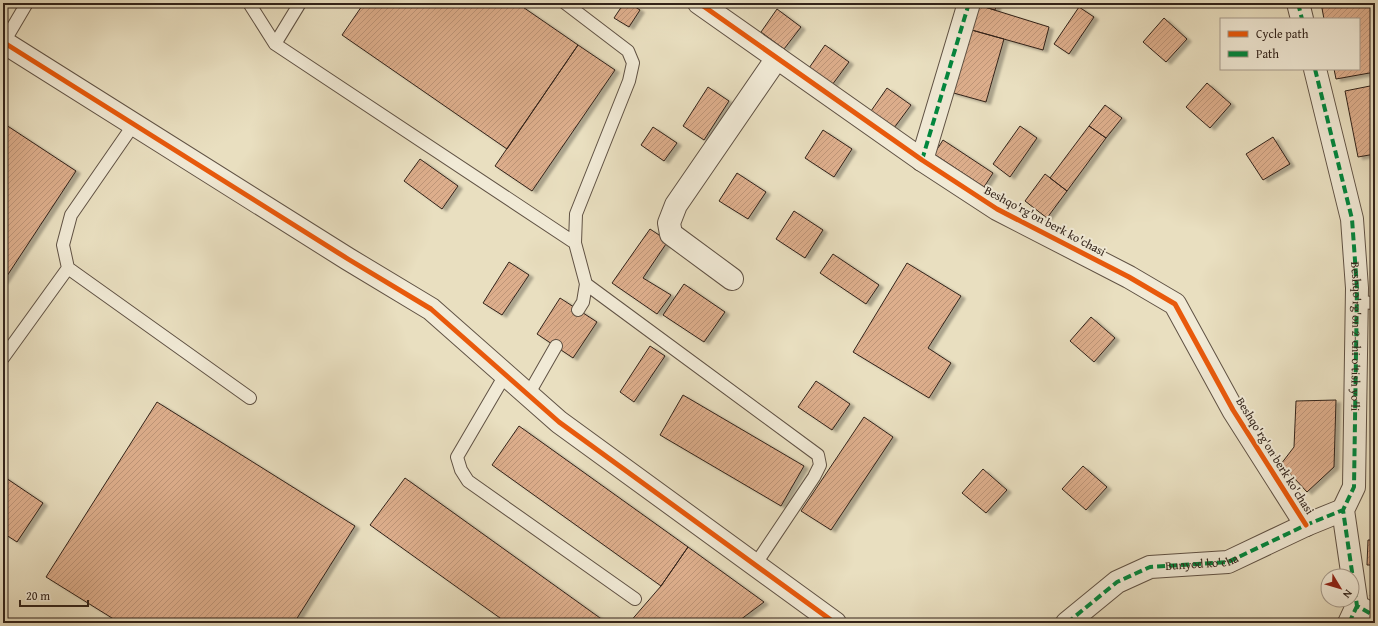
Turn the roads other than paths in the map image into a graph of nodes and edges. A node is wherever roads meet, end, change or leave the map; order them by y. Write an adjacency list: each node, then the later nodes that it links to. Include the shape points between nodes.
1 (27, 3): 9 (lane)
2 (249, 3): 10 (lane)
3 (300, 3): 10 (lane)
4 (565, 3): 15 (lane, via 628,50 633,63 629,81 576,214)
5 (699, 3): 11 (street, Beshqo'rg'on berk ko'chasi)
6 (969, 3): 14 (street)
7 (1298, 3): 8 (street)
8 (1302, 18)
9 (3, 42): 13 (street)
10 (276, 44): 15 (lane)
11 (777, 58): 14 (street, Beshqo'rg'on berk ko'chasi); 17 (street, via 676,205 669,223 670,234)
12 (1314, 70): 19 (street, Beshqo'rg'on 2-chi o'tish yo'li, via 1352,219)
13 (134, 124): 16 (lane, via 71,215 63,245); 23 (street, via 431,309)
14 (922, 160): 27 (street, Beshqo'rg'on berk ko'chasi, via 997,209 1129,277 1175,304 1233,410)
15 (575, 243): 18 (lane)
16 (68, 268): 22 (lane); 25 (lane)
17 (732, 279)
18 (586, 284): 20 (lane, via 583,302); 28 (lane, via 818,455 820,465 814,477)
19 (1366, 302): 26 (street, Beshqo'rg'on 2-chi o'tish yo'li, via 1354,487)
20 (578, 310)
21 (556, 346): 24 (lane)
22 (3, 358)
23 (506, 375): 24 (street); 29 (lane, via 457,457 461,470 468,481)
24 (528, 395): 28 (street, via 559,422)
25 (250, 398)
26 (1343, 510): 27 (street, Bunyod ko'cha); 30 (street)
27 (1306, 525): 32 (street, Bunyod ko'cha, via 1228,562 1150,567 1117,582)
28 (755, 565): 31 (street)
29 (635, 599)
30 (1360, 615)
31 (835, 623)
32 (1067, 623)

